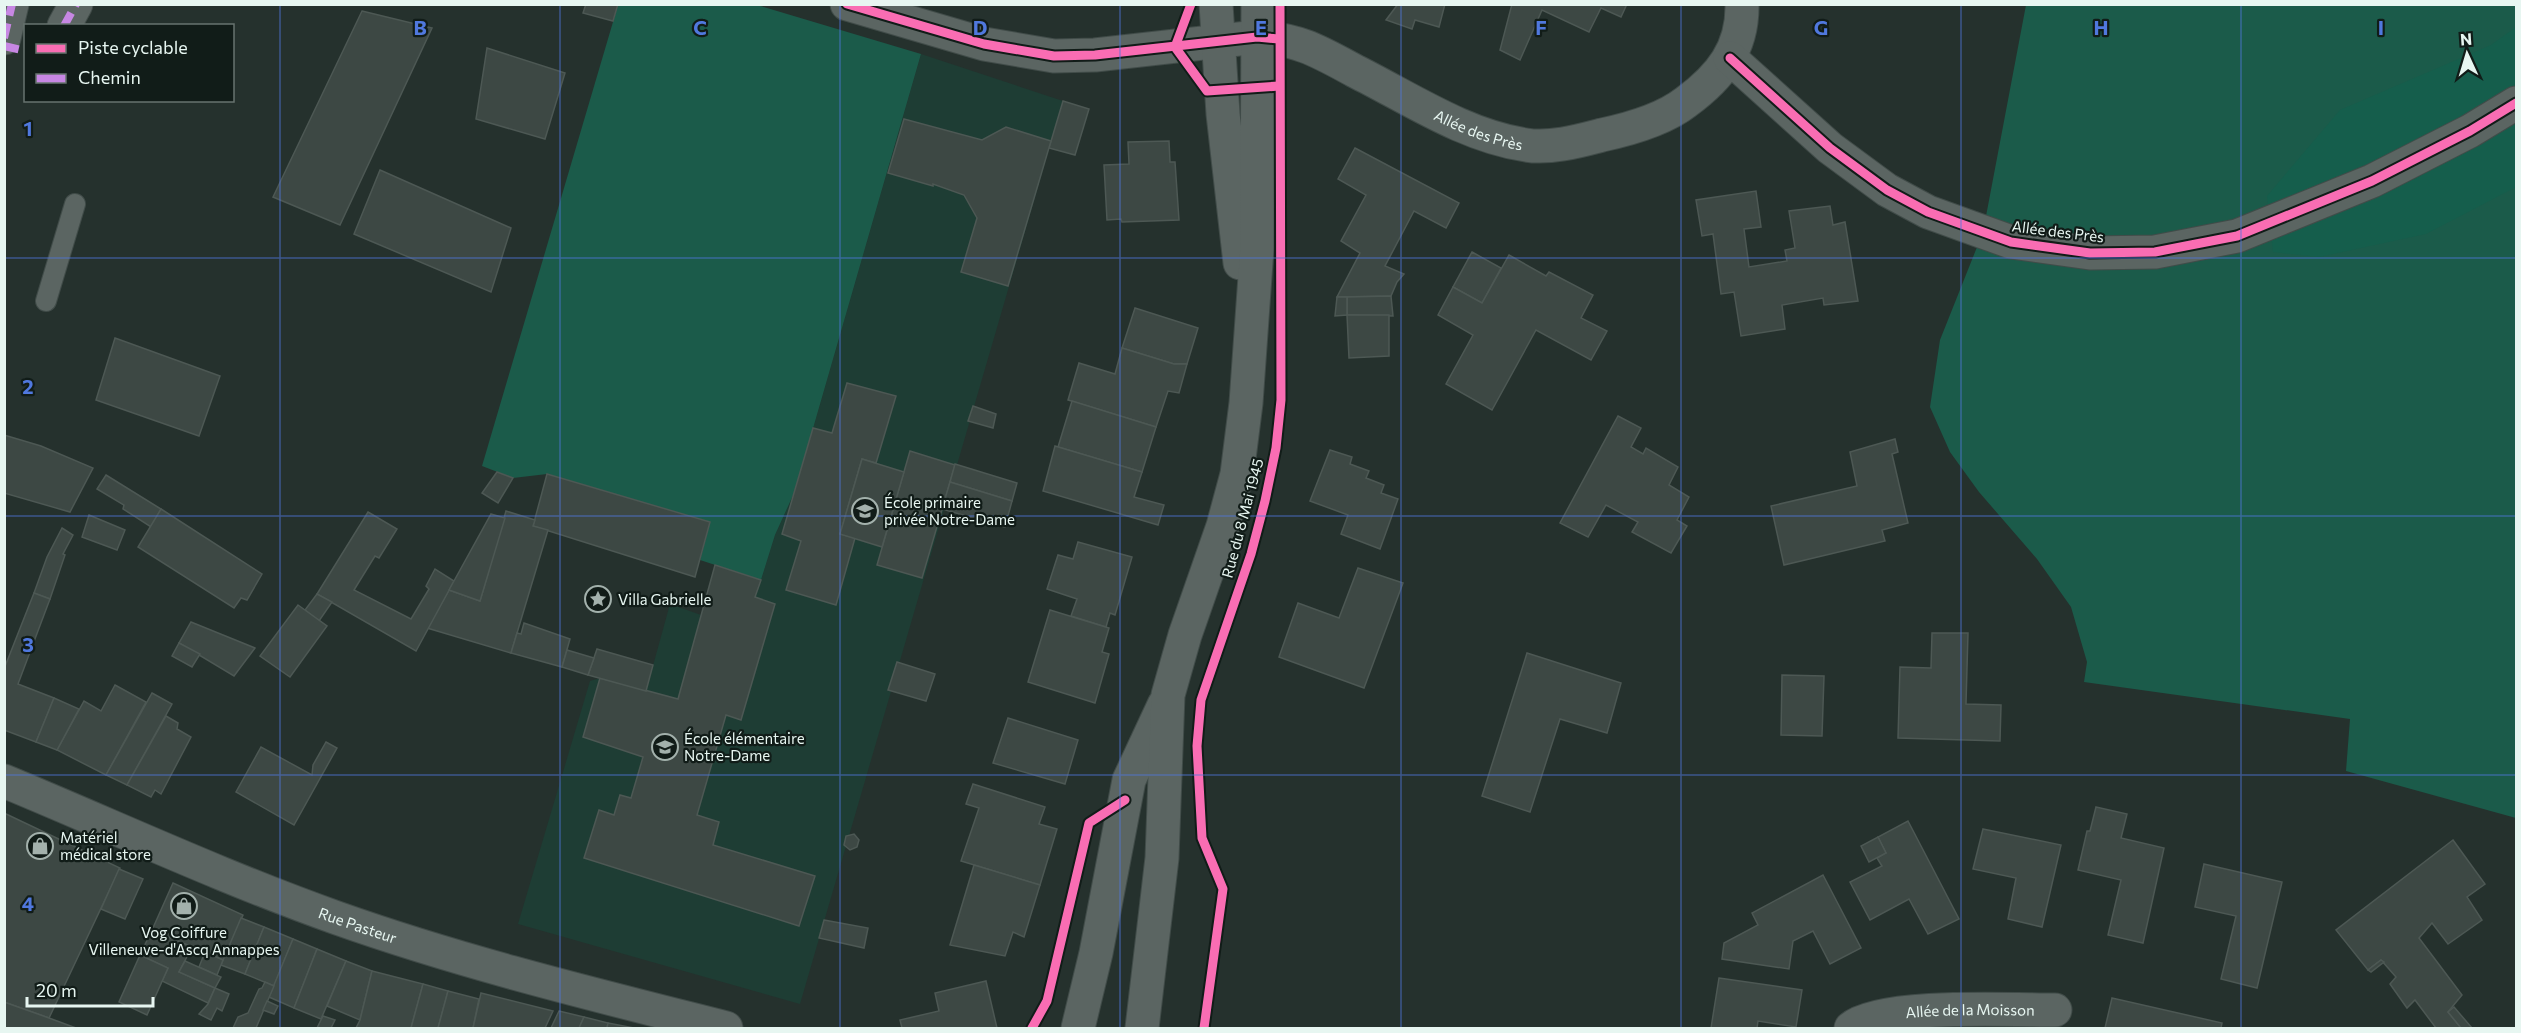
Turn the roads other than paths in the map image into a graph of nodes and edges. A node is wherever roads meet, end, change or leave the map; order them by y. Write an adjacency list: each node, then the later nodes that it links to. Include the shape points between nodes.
1 (12, 4): 9 (street)
2 (76, 4): 7 (street)
3 (847, 4): 10 (street, Allée des Près, via 984,44 1054,56)
4 (1216, 4): 10 (street, Rue du 8 Mai 1945)
5 (1258, 4): 8 (street, Rue du 8 Mai 1945)
6 (1742, 4): 13 (street, Allée des Près, via 1742,21)
7 (65, 24)
8 (1257, 37): 10 (street, Allée des Près); 13 (street, Allée des Près, via 1308,46 1458,123 1527,146 1573,142 1623,130 1675,111 1710,85); 17 (street, Rue du 8 Mai 1945, via 1257,248)
9 (4, 38)
10 (1218, 41): 17 (street, Rue du 8 Mai 1945)
11 (4, 46): 12 (street)
12 (24, 51)
13 (1730, 58): 14 (street, Allée des Près, via 1830,148 1887,190 1918,207 2011,242 2090,253 2155,252 2237,236 2372,181)
14 (2517, 103)
15 (75, 204): 16 (lane)
16 (46, 301)
17 (1248, 354): 18 (street, Rue du 8 Mai 1945, via 1237,474)
18 (1168, 695): 22 (street, Rue du 8 Mai 1945, via 1129,780); 23 (street, Rue du 8 Mai 1945, via 1162,858)
19 (4, 781): 21 (street, Rue Pasteur, via 353,924 491,966)
20 (2055, 1010): 24 (street, Allée de la Moisson, via 1904,1011 1875,1016)
21 (726, 1029)
22 (1078, 1029)
23 (1142, 1029)
24 (1851, 1029)

